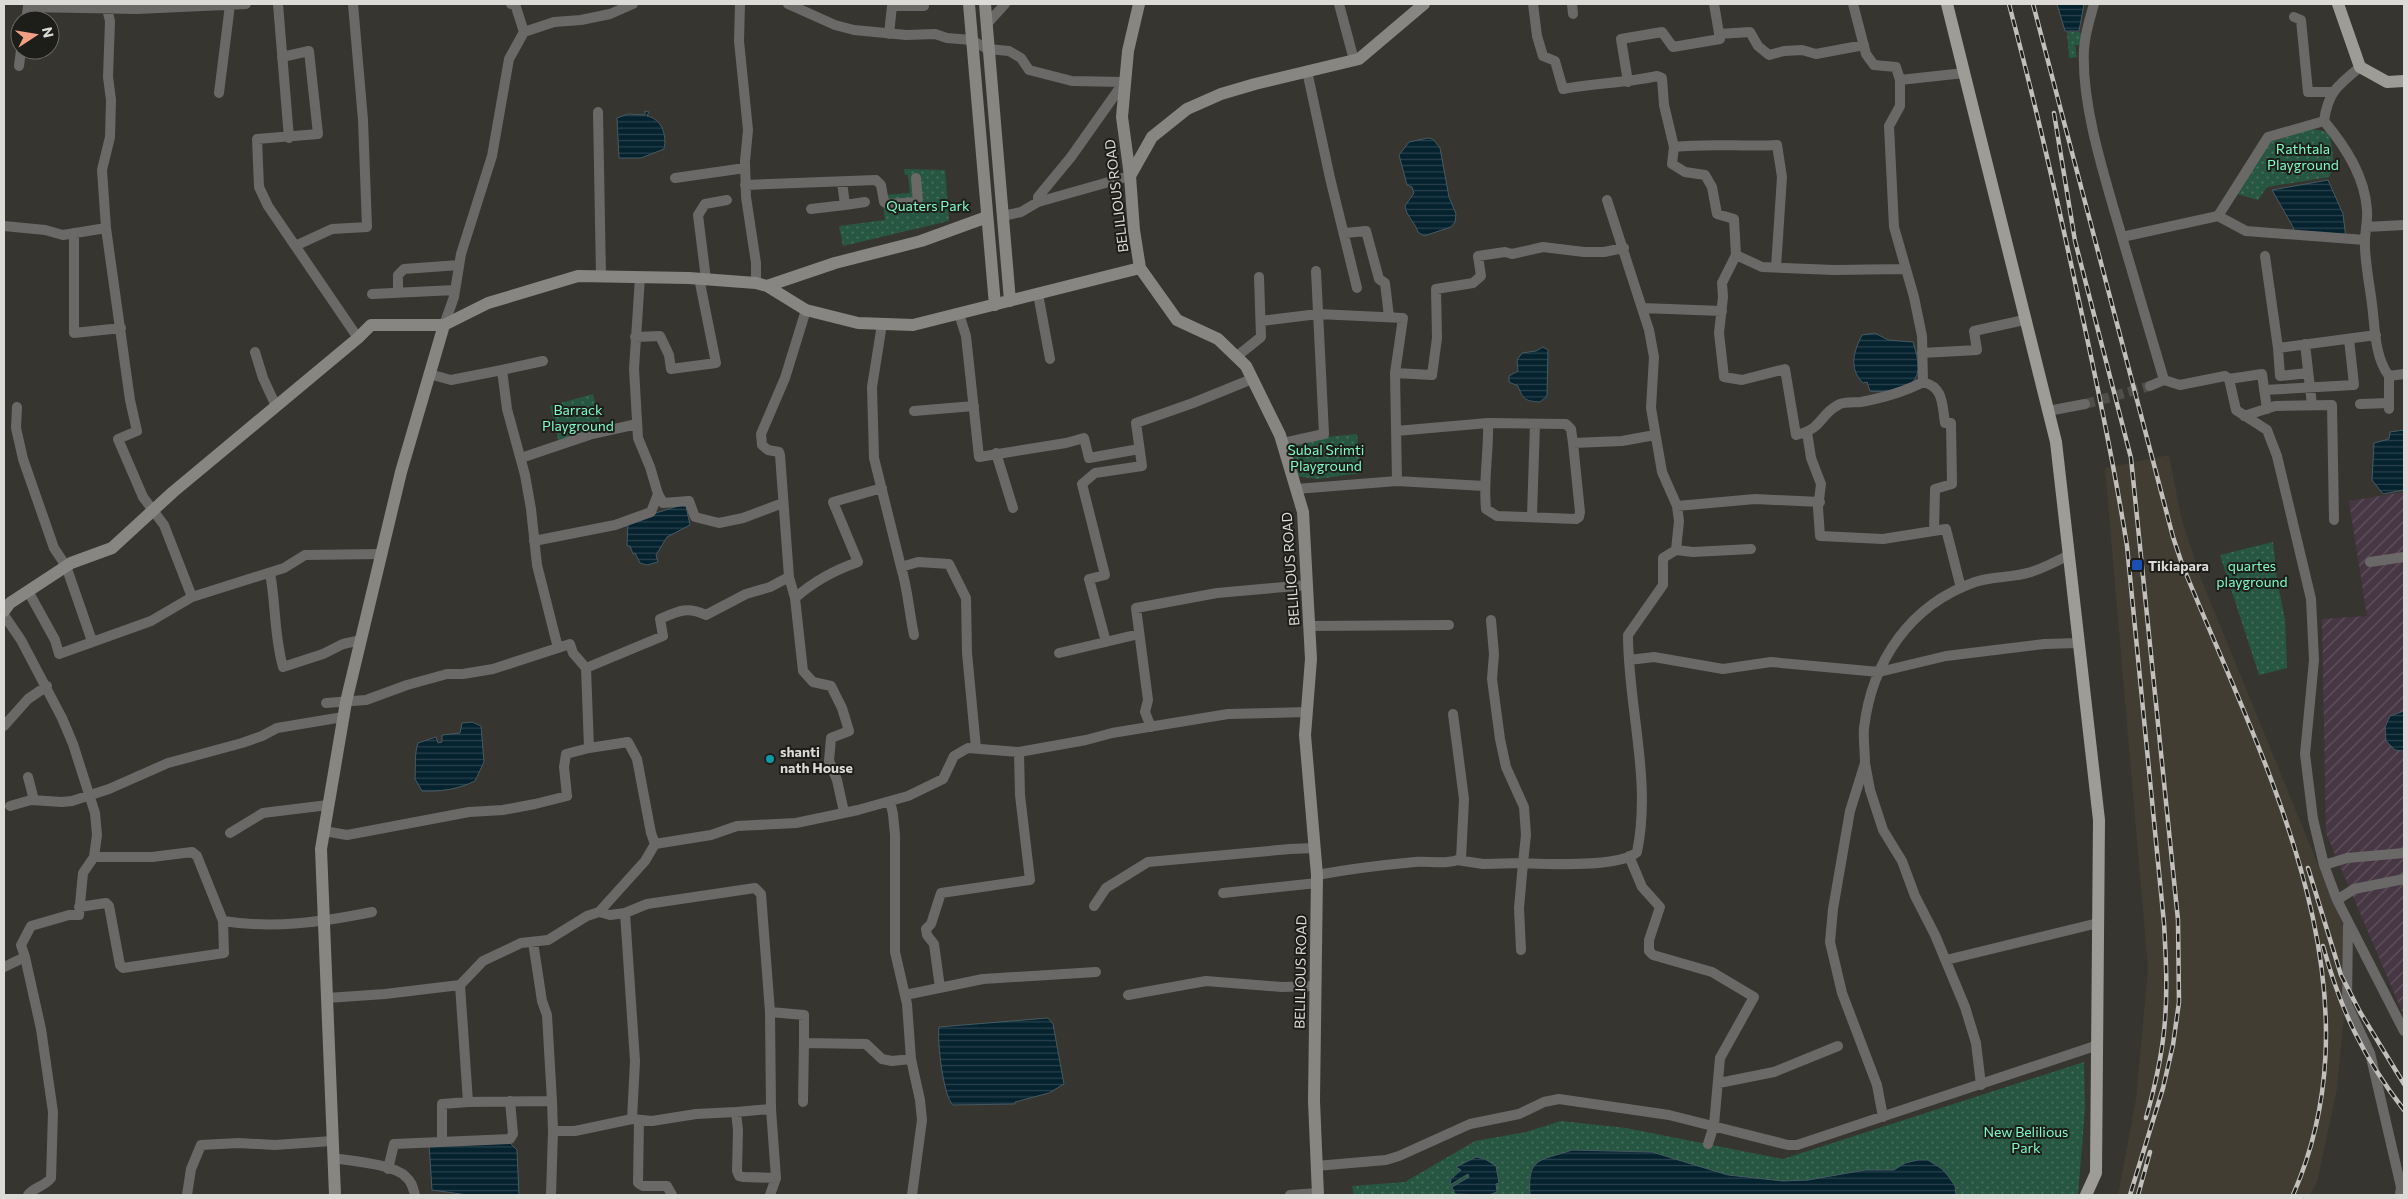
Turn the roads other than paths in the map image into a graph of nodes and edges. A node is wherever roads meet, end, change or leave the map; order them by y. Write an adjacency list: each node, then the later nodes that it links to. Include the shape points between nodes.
1 (246, 4): 22 (street)
2 (278, 4): 35 (street)
3 (353, 4): 75 (street, via 364,120 367,227 332,229)
4 (511, 4): 29 (street, via 518,9)
5 (631, 4): 29 (street, via 610,14 554,22)
6 (740, 4): 52 (street, via 748,130)
7 (788, 4): 30 (street, via 835,25)
8 (969, 4): 32 (main road)
9 (985, 4): 28 (main road)
10 (1005, 4): 28 (street)
11 (1139, 4): 44 (main road, BELILIOUS ROAD)
12 (1340, 4): 37 (street)
13 (1424, 4): 37 (main road)
14 (1533, 4): 45 (street, via 1543,56 1555,61 1563,89)
15 (1714, 4): 31 (street)
16 (1853, 4): 33 (street)
17 (1947, 4): 41 (main road)
18 (2094, 4): 73 (street, via 2084,66 2095,139)
19 (2338, 4): 39 (main road)
20 (28, 5): 23 (street)
21 (196, 5): 22 (street); 24 (street)
22 (230, 5): 46 (street)
23 (88, 6): 26 (street)
24 (163, 6): 26 (street)
25 (924, 6): 30 (street, via 892,6)
26 (107, 9): 70 (street, via 111,100 110,137 102,170)
27 (2294, 17): 47 (street, via 2300,20 2308,92)
28 (986, 25): 34 (main road)
29 (524, 32): 79 (street, via 509,59 492,156)
30 (889, 34): 32 (street, via 935,34)
31 (1719, 34): 33 (street, via 1750,32 1768,55 1802,50 1816,54); 45 (street, via 1720,39 1673,47 1662,32 1621,39)
32 (971, 40): 34 (street); 66 (main road)
33 (1864, 45): 42 (street, via 1874,65 1896,67)
34 (988, 49): 44 (street, via 1009,51 1021,58 1029,70 1072,81); 64 (main road)
35 (282, 57): 50 (street); 50 (street, via 309,51 318,134)
36 (20, 60): 38 (street)
37 (1354, 60): 40 (main road)
38 (19, 66)
39 (2360, 67): 43 (main road, via 2387,82); 47 (street)
40 (1307, 71): 53 (main road, via 1221,94 1187,110 1152,137); 72 (street)
41 (1964, 73): 42 (street); 103 (main road)
42 (1900, 80): 82 (street, via 1900,106 1889,126 1895,235)
43 (2404, 81)
44 (1124, 82): 53 (main road, BELILIOUS ROAD, via 1122,117); 61 (street, via 1038,197)
45 (1628, 82): 51 (street, via 1662,78 1664,105)
46 (219, 92)
47 (2332, 92): 49 (street, via 2326,103)
48 (598, 112): 84 (street)
49 (2324, 121): 65 (street, via 2268,137); 69 (street, via 2342,142 2360,180 2367,210)
50 (289, 138): 75 (street, via 257,139 259,187)
51 (1674, 147): 77 (street, via 1672,164 1685,172 1705,175 1712,187 1716,214 1734,219); 80 (street, via 1777,145 1782,177)
52 (745, 168): 54 (street); 57 (street)
53 (1130, 176): 61 (street); 81 (main road, BELILIOUS ROAD)
54 (675, 178)
55 (916, 178): 56 (street, via 919,199 915,203 885,204 876,180)
56 (842, 182): 57 (street); 62 (street)
57 (746, 185): 88 (street)
58 (727, 200): 87 (street, via 705,204 698,215)
59 (1607, 200): 76 (street)
60 (865, 202): 62 (street)
61 (1038, 202): 64 (street, via 1020,212)
62 (845, 205): 63 (street)
63 (810, 209)
64 (1003, 216): 94 (main road)
65 (2218, 216): 73 (street); 74 (street, via 2246,230)
66 (988, 217): 88 (main road, via 921,241); 95 (main road)
67 (2404, 225): 69 (street)
68 (4, 226): 71 (street, via 64,235)
69 (2366, 227): 74 (street)
70 (106, 228): 71 (street); 106 (street)
71 (74, 233): 106 (street, via 74,333)
72 (1345, 233): 89 (street); 101 (street, via 1366,231 1379,280 1385,283)
73 (2122, 237): 126 (street)
74 (2365, 240): 107 (street)
75 (295, 246): 109 (street)
76 (1624, 248): 96 (street); 119 (street, via 1584,252 1543,247 1512,254 1478,256 1481,276 1472,283 1436,289 1437,338 1432,375)
77 (1736, 255): 80 (street, via 1762,267); 98 (street, via 1722,283)
78 (2265, 256): 112 (street)
79 (459, 265): 90 (street); 91 (street, via 402,270 398,275)
80 (1776, 267): 82 (street)
81 (1140, 268): 93 (main road); 115 (main road, BELILIOUS ROAD, via 1177,320 1218,340)
82 (1906, 269): 114 (street, via 1922,336)
83 (1316, 271): 100 (street)
84 (601, 276): 85 (main road); 105 (main road, via 578,276 488,303)
85 (640, 277): 87 (main road); 108 (street)
86 (1259, 278): 102 (street)
87 (702, 279): 88 (main road); 108 (street, via 716,363 672,369 660,336)
88 (762, 285): 97 (main road)
89 (1357, 288)
90 (455, 290): 91 (street); 105 (street)
91 (398, 292): 92 (street)
92 (372, 294)
93 (1038, 294): 94 (main road); 116 (street)
94 (1010, 301): 95 (main road)
95 (995, 305): 99 (main road)
96 (1642, 308): 98 (street); 146 (street, via 1654,357 1651,408)
97 (806, 310): 104 (main road, via 858,323); 158 (street, via 785,378 760,434 762,445 779,452)
98 (1722, 311): 145 (street, via 1719,333 1724,377 1742,380 1785,369 1796,435)
99 (959, 314): 104 (main road, via 914,325); 135 (street, via 966,336)
100 (1318, 314): 101 (street); 102 (street); 147 (street, via 1324,434)
101 (1389, 317): 119 (street, via 1403,318)
102 (1261, 320): 115 (street, via 1261,337)
103 (2024, 320): 114 (street, via 1974,331 1977,350); 138 (main road)
104 (882, 324): 154 (street, via 872,387 874,458)
105 (444, 325): 109 (main road, via 376,324); 121 (main road)
106 (121, 328): 161 (street, via 137,431 118,439 131,474)
107 (2376, 335): 110 (street); 123 (street, via 2382,364)
108 (635, 337): 142 (street)
109 (358, 338): 134 (main road)
110 (2349, 339): 111 (street); 129 (street, via 2354,385)
111 (2305, 344): 112 (street); 120 (street)
112 (2278, 348): 120 (street, via 2280,376)
113 (255, 352): 134 (street)
114 (1922, 353): 127 (street)
115 (1236, 357): 124 (main road, BELILIOUS ROAD, via 1246,366)
116 (1050, 359)
117 (543, 361): 118 (street)
118 (502, 370): 121 (street, via 452,380); 151 (street)
119 (1395, 373): 144 (street)
120 (2308, 373): 129 (street)
121 (429, 374): 168 (main road)
122 (2404, 374): 123 (street)
123 (2389, 376): 132 (street, via 2389,406)
124 (1252, 379): 147 (main road, BELILIOUS ROAD); 149 (street, via 1136,423)
125 (2229, 379): 126 (street, via 2214,377 2180,385); 130 (street, via 2262,374); 140 (street, via 2236,410)
126 (2164, 380): 128 (street)
127 (1923, 382): 145 (street, via 1907,391 1840,404 1816,428); 164 (street, via 1940,392 1944,423 1952,423 1952,484 1934,489)
128 (2150, 386)
129 (2310, 388): 130 (street); 133 (street)
130 (2264, 390): 137 (street)
131 (2085, 404): 138 (street)
132 (2360, 404)
133 (2312, 405): 137 (street); 163 (street, via 2332,405)
134 (276, 406): 161 (main road)
135 (974, 406): 139 (street); 150 (street, via 979,457)
136 (18, 407): 172 (street, via 16,428 23,459 54,548)
137 (2267, 409): 140 (street)
138 (2048, 410): 169 (main road, via 2056,442)
139 (914, 411)
140 (2244, 416): 225 (street, via 2267,430 2277,456 2311,599 2314,660 2305,754 2313,819)
141 (1488, 423): 143 (street); 144 (street); 153 (street, via 1489,452)
142 (637, 424): 151 (street, via 592,434); 156 (street, via 638,438)
143 (1535, 424): 148 (street, via 1566,424 1571,429); 162 (street)
144 (1396, 431): 152 (street)
145 (1807, 432): 157 (street, via 1811,458 1821,484)
146 (1656, 435): 148 (street, via 1622,442); 159 (street, via 1662,472)
147 (1283, 443): 155 (main road, BELILIOUS ROAD)
148 (1573, 443): 162 (street, via 1579,517)
149 (1140, 449): 150 (street, via 1089,458 1084,438); 190 (street, via 1142,466 1095,473 1082,484 1104,576 1089,579)
150 (996, 453): 160 (street)
151 (521, 458): 165 (street)
152 (1396, 481): 153 (street); 155 (street)
153 (1484, 486): 162 (street, via 1486,509 1497,516)
154 (882, 488): 173 (street); 180 (street, via 833,502 858,562 836,570)
155 (1296, 489): 176 (main road, BELILIOUS ROAD, via 1303,512)
156 (658, 494): 158 (street, via 663,504 689,500 695,517 719,523 744,518); 165 (street, via 651,512 615,525)
157 (1820, 502): 159 (street, via 1755,500); 164 (street, via 1820,536 1883,539)
158 (783, 503): 175 (street)
159 (1677, 506): 167 (street)
160 (1013, 508)
161 (153, 511): 172 (main road, via 112,548); 179 (street, via 164,525)
162 (1532, 516)
163 (2334, 520)
164 (1934, 531): 177 (street, via 1946,529)
165 (534, 540): 192 (street)
166 (1751, 549): 167 (street)
167 (1676, 550): 194 (street, via 1662,558 1663,586 1628,635)
168 (381, 554): 174 (street, via 305,555); 188 (main road)
169 (2069, 555): 177 (street, via 2030,572); 191 (main road)
170 (2404, 557): 171 (street)
171 (2370, 562)
172 (66, 566): 178 (main road); 189 (street)
173 (901, 567): 187 (street); 206 (street, via 918,562 949,564 966,598)
174 (270, 573): 179 (street); 188 (street, via 278,648 284,667)
175 (789, 576): 180 (street); 195 (street, via 706,615 692,609 660,619 663,636)
176 (1307, 585): 185 (main road, BELILIOUS ROAD); 186 (street, via 1217,593 1136,608)
177 (1961, 588): 196 (street, via 1931,605 1910,625 1887,651)
178 (28, 591): 181 (main road); 189 (street, via 55,640 59,654)
179 (192, 598): 189 (street, via 151,621)
180 (795, 598): 215 (street, via 803,671 813,682 831,686 849,731 831,738 829,761)
181 (4, 610)
182 (4, 615): 197 (street)
183 (1491, 620): 224 (street, via 1492,679 1500,739 1506,767 1524,807)
184 (1449, 624): 185 (street)
185 (1309, 626): 200 (main road, BELILIOUS ROAD, via 1311,659)
186 (1138, 634): 190 (street); 204 (street, via 1148,700 1145,712)
187 (914, 636)
188 (361, 640): 198 (main road)
189 (92, 641)
190 (1106, 642): 193 (street)
191 (2079, 643): 196 (street, via 1946,656); 237 (main road, via 2099,820)
192 (558, 648): 195 (street, via 570,644); 198 (street, via 493,669 447,674 366,700)
193 (1059, 653)
194 (1629, 660): 196 (street, via 1654,657 1723,669 1771,662); 221 (street, via 1637,724 1641,829 1636,852)
195 (586, 668): 205 (street)
196 (1879, 672): 208 (street, via 1864,729)
197 (47, 686): 203 (street, via 28,699); 210 (street, via 73,744)
198 (346, 702): 199 (street); 202 (main road)
199 (326, 703)
200 (1307, 712): 204 (street, via 1228,714); 219 (main road, BELILIOUS ROAD, via 1305,735)
201 (1453, 714): 223 (street, via 1464,799 1461,859)
202 (344, 717): 210 (street, via 277,728 248,741 168,763); 213 (main road)
203 (4, 726)
204 (1151, 727): 207 (street)
205 (588, 748): 216 (street, via 566,754 567,796 556,800 503,810 469,812 347,836); 218 (street, via 628,742 637,759)
206 (976, 748): 207 (street); 212 (street, via 968,748 954,756 943,779)
207 (1019, 752): 247 (street, via 1020,795 1030,880 941,893 932,924 926,929 934,944)
208 (1865, 762): 242 (street, via 1868,784 1883,830 1902,861); 265 (street, via 1850,810 1830,942 1842,993 1877,1085)
209 (28, 777): 211 (street)
210 (90, 795): 211 (street, via 62,802); 222 (street, via 97,835)
211 (34, 800): 214 (street)
212 (890, 801): 215 (street); 248 (street, via 895,835 895,952)
213 (328, 805): 216 (main road); 217 (street, via 263,813)
214 (10, 806)
215 (844, 812): 218 (street, via 796,823 737,826)
216 (324, 831): 236 (main road, via 321,849)
217 (230, 833)
218 (655, 844): 233 (street, via 639,868)
219 (1314, 848): 226 (main road, BELILIOUS ROAD); 230 (street, via 1148,862 1106,888)
220 (2404, 853): 225 (street, via 2347,858)
221 (1630, 856): 224 (street, via 1571,865); 257 (street, via 1642,887 1660,907 1649,940 1649,950 1653,955 1712,972 1754,997 1720,1058)
222 (94, 858): 231 (street, via 83,873); 235 (street, via 152,857 192,852 197,856)
223 (1457, 860): 224 (street, via 1484,864); 226 (street, via 1351,869)
224 (1523, 863): 240 (street, via 1519,908)
225 (2324, 865): 229 (street)
226 (1317, 879): 228 (street); 246 (main road, BELILIOUS ROAD)
227 (2404, 879): 229 (street, via 2354,889)
228 (1223, 893)
229 (2337, 900): 238 (street)
230 (1094, 906)
231 (79, 907): 235 (street, via 106,903 109,906 123,968 224,953); 241 (street, via 79,915 45,920 31,926 21,945)
232 (372, 912): 236 (street)
233 (599, 912): 234 (street, via 610,915); 239 (street, via 586,916 548,940)
234 (625, 913): 251 (street, via 647,904 739,889 759,890); 266 (street, via 635,1061)
235 (223, 921): 236 (street, via 281,925)
236 (324, 921): 250 (main road)
237 (2098, 922): 242 (street); 254 (main road)
238 (2348, 922): 252 (street); 287 (street, via 2347,1004 2370,1053)
239 (533, 942): 245 (street, via 521,943 483,961); 261 (street, via 547,1015)
240 (1521, 950)
241 (25, 957): 243 (street); 277 (street, via 54,1112 51,1178 45,1186 32,1190)
242 (1946, 960): 258 (street, via 1976,1043)
243 (4, 967)
244 (1096, 972): 247 (street, via 999,978)
245 (460, 985): 250 (street); 260 (street)
246 (1314, 986): 249 (street, via 1206,981); 273 (main road, BELILIOUS ROAD)
247 (940, 988): 248 (street)
248 (905, 995): 256 (street)
249 (1128, 995)
250 (327, 998): 269 (main road)
251 (770, 1012): 253 (street, via 804,1015); 263 (street)
252 (2404, 1031)
253 (804, 1043): 256 (street, via 866,1044 882,1059); 262 (street)
254 (2098, 1045): 258 (street); 286 (main road, via 2096,1173)
255 (1838, 1046): 257 (street, via 1774,1072)
256 (911, 1059): 284 (street, via 922,1120)
257 (1719, 1083): 267 (street)
258 (1981, 1085): 265 (street)
259 (510, 1101): 260 (street); 261 (street); 270 (street, via 513,1134 510,1139)
260 (468, 1102): 270 (street, via 442,1104)
261 (552, 1102): 268 (street)
262 (803, 1102)
263 (771, 1109): 264 (street); 275 (street)
264 (736, 1112): 266 (street, via 652,1121); 275 (street, via 739,1176)
265 (1884, 1116): 267 (street, via 1788,1145)
266 (635, 1119): 268 (street, via 575,1131); 282 (street, via 638,1183 667,1186)
267 (1714, 1125): 271 (street); 273 (street, via 1670,1115 1559,1099 1519,1114 1470,1124 1386,1160)
268 (553, 1131): 281 (street)
269 (332, 1140): 272 (main road); 278 (street, via 275,1145 201,1145 191,1169)
270 (442, 1141): 274 (street, via 394,1144)
271 (1708, 1144)
272 (333, 1158): 274 (street); 279 (main road)
273 (1316, 1166): 276 (main road, BELILIOUS ROAD)
274 (388, 1169): 280 (street, via 405,1176 412,1184)
275 (776, 1178): 283 (street)
276 (1318, 1194): 285 (street)
277 (28, 1195)
278 (188, 1195)
279 (335, 1195)
280 (414, 1195)
281 (551, 1195)
282 (672, 1195)
283 (770, 1195)
284 (912, 1195)
285 (1290, 1195)
286 (2086, 1195)
287 (2400, 1195)

